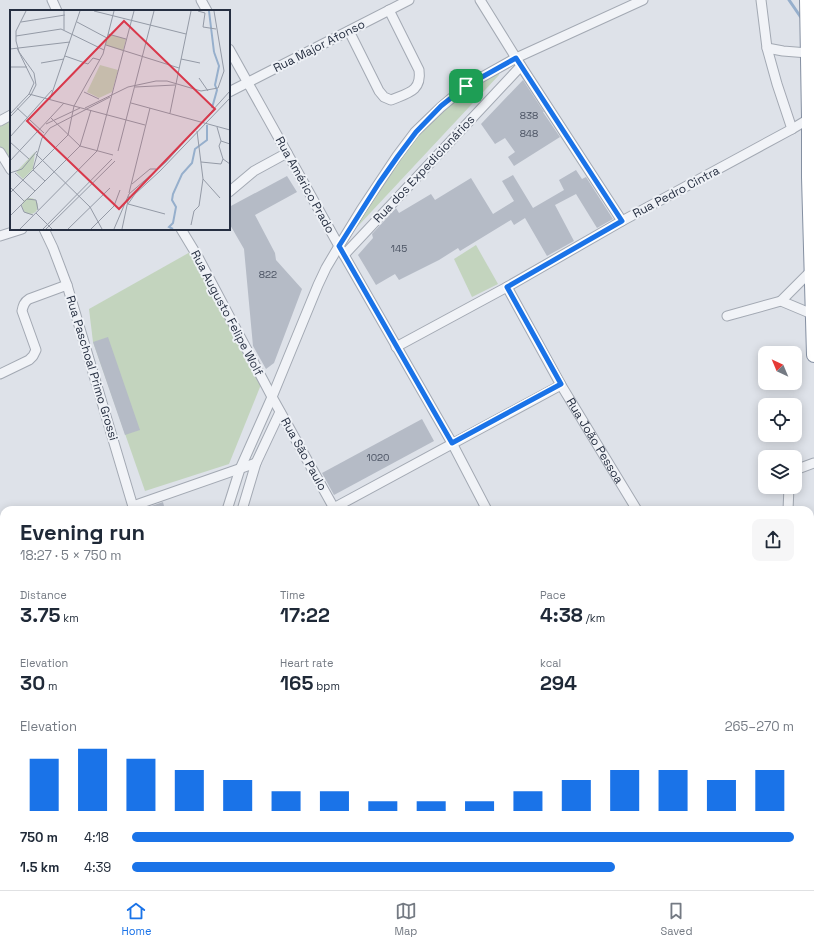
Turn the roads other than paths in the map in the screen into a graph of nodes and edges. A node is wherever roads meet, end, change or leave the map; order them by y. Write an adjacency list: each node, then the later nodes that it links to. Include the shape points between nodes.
1 (52, 0): 8 (street)
2 (201, 0): 9 (street)
3 (409, 0): 10 (street, Rua Major Afonso)
4 (480, 0): 15 (street)
5 (643, 0): 15 (street)
6 (761, 0): 12 (street)
7 (807, 0): 14 (highway)
8 (57, 10)
9 (206, 10)
10 (389, 10): 11 (street, Rua Major Afonso); 11 (street, via 419,70 418,85 411,92 391,100 384,97)
11 (349, 31): 17 (street, Rua Major Afonso)
12 (767, 48): 14 (street); 22 (street)
13 (230, 51): 17 (street, Rua Américo Prado)
14 (808, 53): 20 (highway)
15 (516, 58): 16 (street); 33 (street, via 466,86 441,106 416,132 381,180)
16 (521, 66): 28 (street); 34 (street, Rua dos Expedicionários)
17 (248, 82): 18 (street, Rua Major Afonso); 24 (street, Rua Américo Prado)
18 (230, 91)
19 (10, 116): 21 (street)
20 (812, 117): 22 (street, Rua Pedro Cintra); 26 (highway)
21 (0, 121)
22 (792, 129): 28 (street, Rua Pedro Cintra)
23 (0, 152): 25 (street)
24 (287, 153): 27 (street, via 254,171); 33 (street, Rua Américo Prado)
25 (10, 168)
26 (811, 178): 35 (highway)
27 (230, 191)
28 (622, 221): 37 (street, Rua Pedro Cintra)
29 (19, 230): 32 (street)
30 (44, 230): 36 (street, Rua Paschoal Primo Grossi)
31 (182, 230): 45 (street, Rua Augusto Felipe Wolf)
32 (0, 236)
33 (339, 246): 34 (street, Rua Américo Prado); 45 (street, via 318,285)
34 (344, 255): 41 (street, Rua Américo Prado)
35 (811, 271): 38 (street); 39 (highway)
36 (67, 285): 43 (street, via 25,301 22,311 36,350 34,356); 53 (street, Rua Paschoal Primo Grossi)
37 (507, 287): 41 (street, Rua Pedro Cintra); 44 (street, Rua João Pessoa)
38 (781, 301): 39 (street); 40 (street)
39 (812, 314): 42 (highway)
40 (727, 316)
41 (396, 347): 47 (street, Rua Américo Prado)
42 (814, 355)
43 (0, 374)
44 (561, 384): 47 (street); 60 (street, Rua João Pessoa)
45 (272, 397): 46 (street, Rua São Paulo); 51 (street)
46 (280, 412): 48 (street); 57 (street, Rua São Paulo)
47 (452, 443): 58 (street); 59 (street, Rua Américo Prado)
48 (256, 463): 51 (street); 56 (street)
49 (814, 463): 50 (street)
50 (802, 467)
51 (240, 469): 54 (street); 55 (street)
52 (789, 494): 61 (street)
53 (133, 506)
54 (139, 506)
55 (228, 506)
56 (243, 506)
57 (331, 506)
58 (338, 506)
59 (485, 506)
60 (635, 506)
61 (788, 506)

